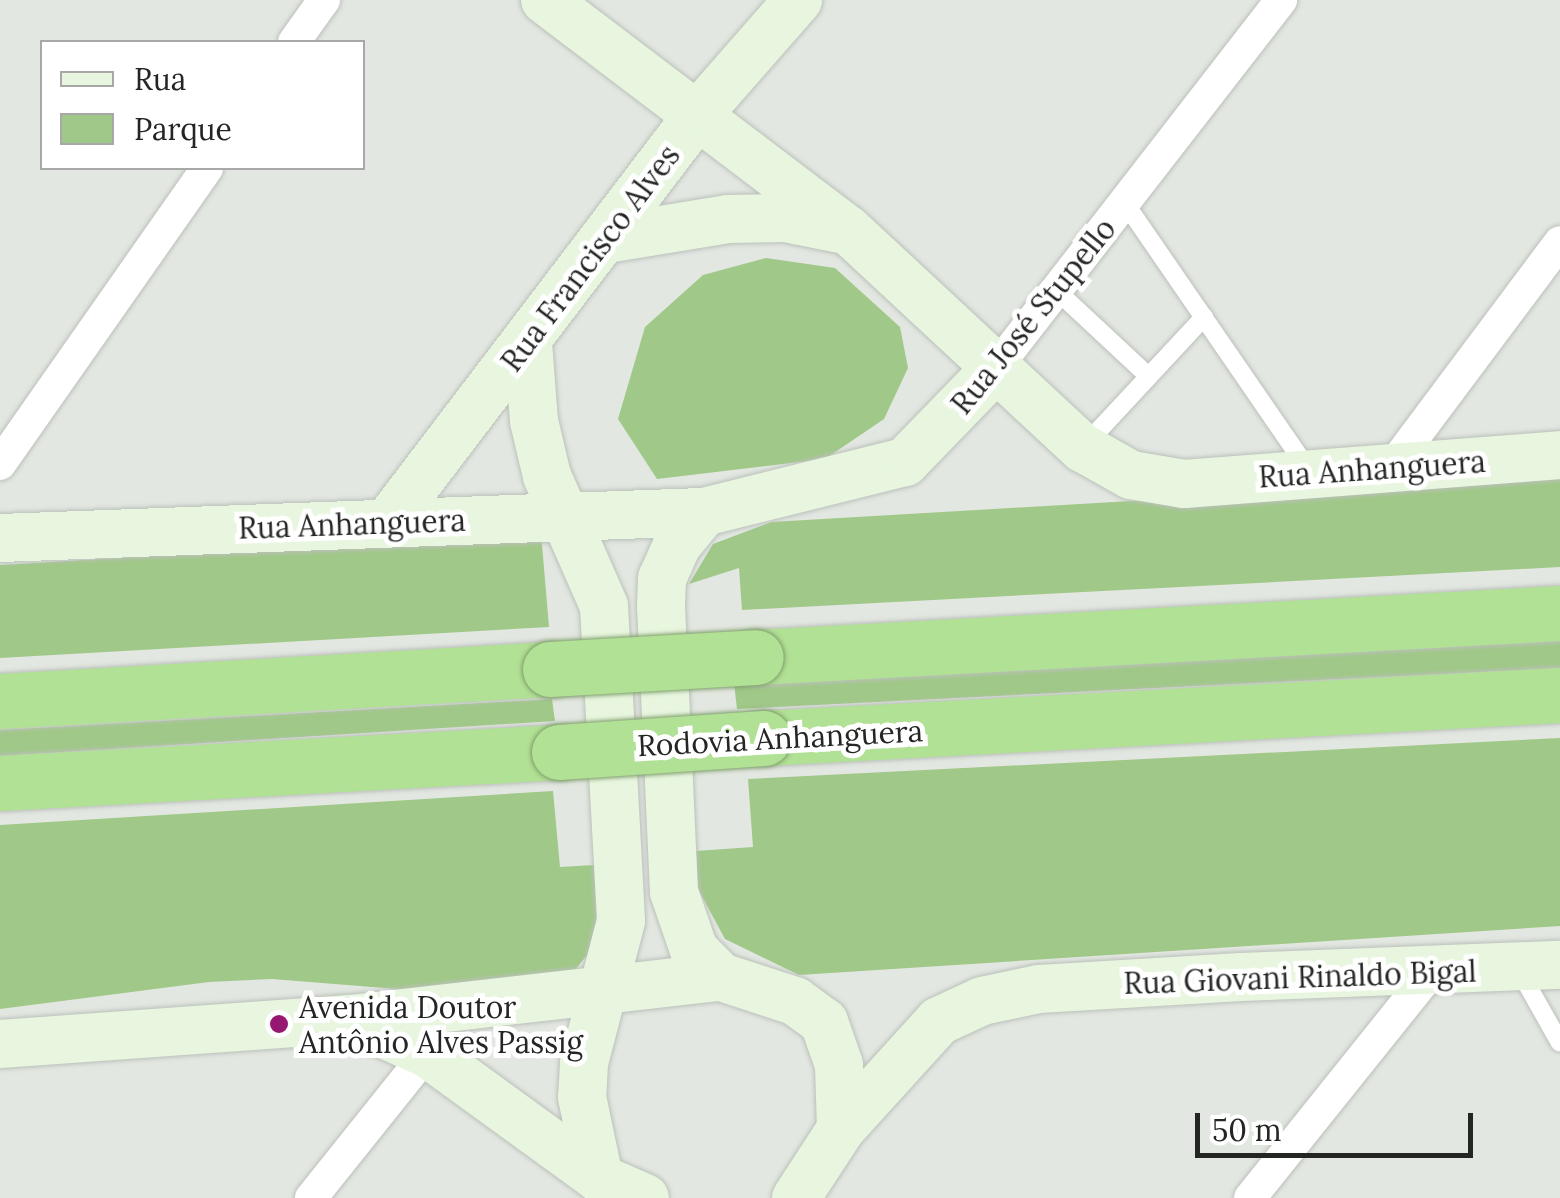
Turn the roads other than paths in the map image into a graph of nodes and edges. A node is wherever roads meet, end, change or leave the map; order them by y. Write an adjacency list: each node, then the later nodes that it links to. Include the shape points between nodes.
1 (324, 0): 5 (street)
2 (545, 0): 6 (street, Rua Anhanguera)
3 (798, 0): 6 (street, Rua Francisco Alves)
4 (1281, 0): 8 (street, Rua José Stupello)
5 (295, 40)
6 (700, 112): 9 (street, Rua Anhanguera); 10 (street, Rua Francisco Alves)
7 (206, 170): 19 (street)
8 (1125, 203): 12 (street, Rua José Stupello); 13 (lane)
9 (848, 230): 10 (street, via 785,218 728,219); 15 (street, Rua Anhanguera)
10 (606, 239): 14 (street, Rua Francisco Alves)
11 (1560, 242): 20 (street)
12 (1056, 290): 15 (street, Rua José Stupello); 16 (lane)
13 (1204, 317): 16 (lane); 21 (lane)
14 (528, 342): 23 (street, via 534,421); 24 (street, Rua Francisco Alves)
15 (995, 369): 17 (street, Rua Anhanguera); 22 (street, Rua José Stupello, via 904,462)
16 (1146, 375): 17 (lane)
17 (1083, 448): 21 (street, Rua Anhanguera, via 1131,476 1184,484)
18 (1560, 455): 20 (street, Rua Anhanguera)
19 (0, 464)
20 (1391, 468): 21 (street, Rua Anhanguera)
21 (1311, 474)
22 (704, 512): 23 (street, Rua Anhanguera); 32 (street, via 677,545 662,578 661,606 674,892 694,950)
23 (564, 516): 24 (street, Rua Anhanguera); 33 (street, via 604,606 621,922)
24 (388, 522): 25 (street, Rua Anhanguera)
25 (0, 538)
26 (1560, 614): 28 (highway, bridge)
27 (1560, 695): 29 (highway, Rodovia Anhanguera, bridge)
28 (0, 701)
29 (0, 783)
30 (1538, 966): 31 (street, Rua Giovani Rinaldo Bigal); 35 (lane)
31 (1430, 972): 38 (street, Rua Giovani Rinaldo Bigal, via 1040,990 982,1000 940,1021); 43 (street)
32 (720, 977): 33 (street); 38 (street, via 795,1001 824,1022 840,1065)
33 (606, 990): 34 (street); 39 (street, via 584,1063 582,1097)
34 (350, 1019): 36 (street); 37 (street)
35 (1560, 1042)
36 (0, 1044)
37 (427, 1053): 39 (street); 40 (street)
38 (840, 1128): 42 (street, Rua Giovani Rinaldo Bigal)
39 (612, 1188): 41 (street)
40 (311, 1198)
41 (645, 1198)
42 (796, 1198)
43 (1250, 1198)

